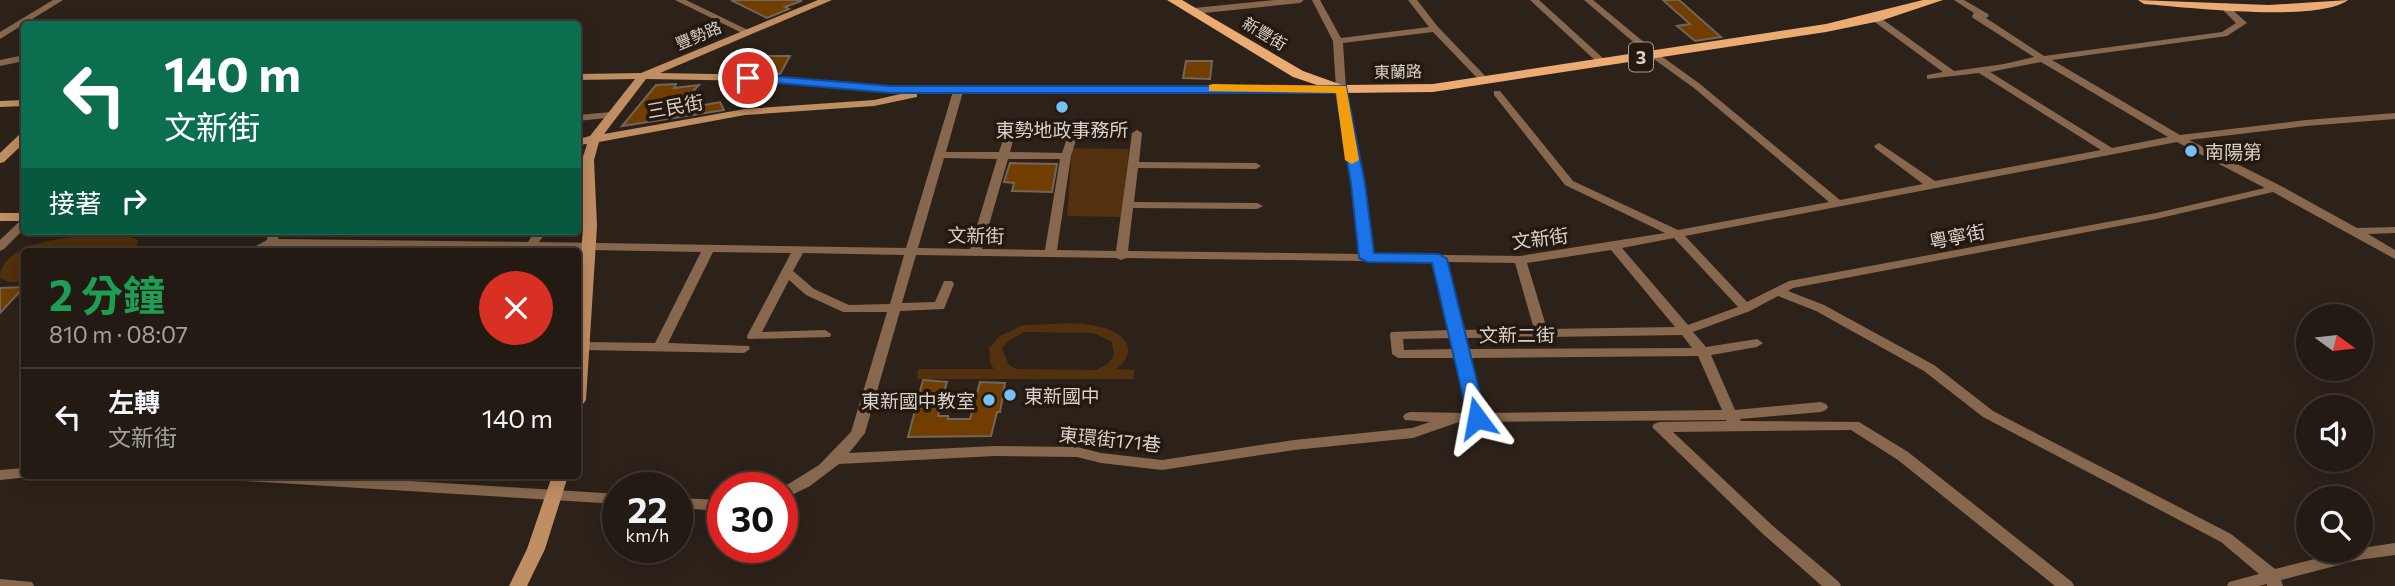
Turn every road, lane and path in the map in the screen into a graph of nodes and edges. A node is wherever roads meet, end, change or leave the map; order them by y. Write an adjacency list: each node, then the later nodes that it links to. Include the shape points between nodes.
1 (59, 0): 18 (street)
2 (679, 0): 21 (street)
3 (827, 0): 21 (street, 豐勢路)
4 (1174, 0): 15 (main road, 新豐街 / 3)
5 (1300, 0): 15 (street)
6 (1316, 0): 23 (street)
7 (1412, 0): 20 (street)
8 (1534, 0): 28 (street)
9 (1588, 0): 24 (street)
10 (1937, 0): 17 (main road, 東蘭路 / 3)
11 (1958, 0): 16 (street)
12 (2144, 0): 14 (main road)
13 (2342, 0): 14 (main road, via 2300,9)
14 (2221, 5): 25 (street, via 2242,23 2229,32)
15 (1194, 10): 38 (main road, 新豐街 / 3, via 1298,74)
16 (1981, 14): 25 (street); 27 (street, via 1976,16)
17 (1875, 19): 24 (main road, 東蘭路 / 3); 31 (street)
18 (25, 21)
19 (21, 23): 22 (street)
20 (1435, 29): 23 (street); 35 (street)
21 (747, 32): 32 (street, 豐勢路)
22 (0, 36)
23 (1338, 41): 38 (street)
24 (1654, 55): 28 (main road, 東蘭路 / 3); 64 (street)
25 (2055, 58): 27 (street); 48 (street, via 2176,130)
26 (21, 59): 29 (street)
27 (2041, 60): 30 (street); 48 (street)
28 (1602, 62): 35 (main road, 東蘭路 / 3)
29 (0, 63)
30 (1982, 71): 31 (street); 53 (street)
31 (1952, 74): 34 (street)
32 (643, 76): 33 (street, 豐勢路); 36 (street, 東蘭路, via 764,78 891,90); 42 (street)
33 (581, 77)
34 (1930, 77)
35 (1484, 80): 38 (main road, 東蘭路 / 3, via 1433,88)
36 (945, 88): 37 (street, 東蘭路); 49 (street, 三民街, via 874,103 745,112)
37 (959, 88): 38 (street, 東蘭路); 54 (street)
38 (1342, 89): 89 (street)
39 (1497, 93): 72 (street, via 1569,183)
40 (21, 103): 41 (street)
41 (0, 104)
42 (611, 115): 44 (street); 49 (street)
43 (2395, 116): 48 (street)
44 (581, 118)
45 (1010, 130): 55 (street)
46 (1074, 131): 56 (street)
47 (1136, 132): 59 (street)
48 (2179, 138): 53 (street); 63 (street)
49 (594, 139): 51 (street, 三民街); 58 (street)
50 (21, 140): 57 (street)
51 (581, 141)
52 (1879, 146): 62 (street)
53 (2110, 151): 62 (street)
54 (938, 155): 55 (street); 84 (street)
55 (1002, 156): 56 (street); 85 (street)
56 (1066, 156): 86 (street)
57 (0, 159)
58 (588, 160): 61 (street); 78 (street)
59 (1132, 165): 60 (street); 65 (street)
60 (1256, 166)
61 (581, 171)
62 (1931, 184): 64 (street)
63 (2277, 188): 70 (street); 94 (street, 粵寧街, via 2156,216 1789,285)
64 (1837, 203): 72 (street)
65 (1127, 205): 66 (street); 88 (street)
66 (1257, 206)
67 (21, 217): 68 (street)
68 (0, 218)
69 (21, 226): 77 (street)
70 (2358, 230): 71 (street); 87 (street)
71 (2395, 230)
72 (1677, 234): 76 (street, 文新街); 96 (street)
73 (367, 235): 75 (street)
74 (273, 237): 75 (street, 文新街); 79 (street)
75 (362, 245): 80 (street, 文新街)
76 (1614, 246): 91 (street, 文新街); 97 (street)
77 (0, 247)
78 (589, 247): 81 (street, 文新街); 82 (street, 文新街); 103 (street)
79 (257, 248)
80 (487, 248)
81 (559, 248)
82 (709, 248): 83 (street, 文新街); 104 (street)
83 (799, 249): 84 (street, 文新街); 92 (street)
84 (910, 251): 85 (street, 文新街); 95 (street)
85 (975, 252): 86 (street, 文新街)
86 (1050, 254): 88 (street, 文新街)
87 (2395, 255)
88 (1121, 256): 89 (street, 文新街)
89 (1367, 258): 90 (street, 文新街)
90 (1439, 259): 91 (street, 文新街); 99 (street)
91 (1520, 260): 100 (street)
92 (786, 271): 95 (street, via 810,292 847,309); 101 (street)
93 (948, 284): 95 (street, via 940,306)
94 (1778, 291): 96 (street, 粵寧街); 124 (street, via 1820,308 1929,368 1988,414 2226,538)
95 (894, 308): 114 (street, via 858,433)
96 (1746, 308): 97 (street, 文新二街)
97 (1685, 331): 100 (street, 文新二街); 106 (street)
98 (825, 334): 101 (street)
99 (1457, 334): 100 (street, 文新二街); 107 (street); 107 (street, 文新二街, via 1396,335 1398,354)
100 (1542, 335)
101 (753, 336)
102 (1757, 343): 106 (street, 文新二街)
103 (583, 346): 104 (street); 108 (street)
104 (660, 347): 105 (street)
105 (744, 349)
106 (1703, 352): 107 (street, 文新二街); 113 (street)
107 (1462, 354): 112 (street)
108 (581, 368)
109 (1821, 407): 113 (street)
110 (1410, 417): 111 (street)
111 (1457, 418): 112 (street); 114 (street, 東環街171巷, via 1413,433 1162,465 1063,452)
112 (1477, 418): 113 (street)
113 (1734, 420): 128 (street, via 1659,427); 129 (street, via 1854,425 1903,456)
114 (838, 459): 120 (street)
115 (21, 473): 116 (street)
116 (0, 475)
117 (351, 479): 119 (street)
118 (558, 479): 121 (street)
119 (386, 480): 121 (street)
120 (798, 487)
121 (554, 495): 122 (street); 127 (street)
122 (602, 498)
123 (2395, 549): 124 (street, via 2358,554)
124 (2273, 581): 130 (street)
125 (0, 585): 126 (street)
126 (26, 586)
127 (519, 586)
128 (1833, 586)
129 (2066, 586)
130 (2235, 586)

